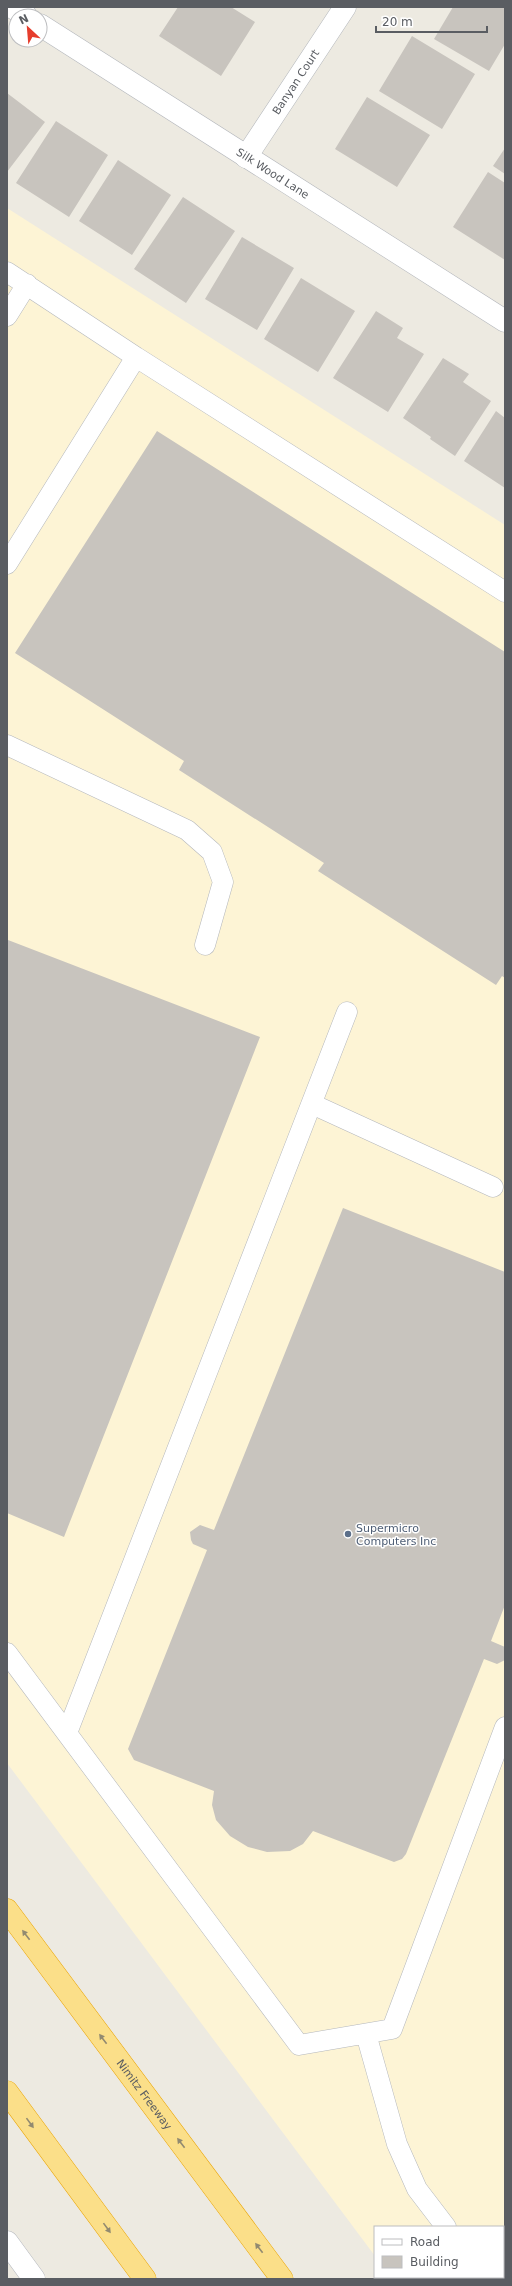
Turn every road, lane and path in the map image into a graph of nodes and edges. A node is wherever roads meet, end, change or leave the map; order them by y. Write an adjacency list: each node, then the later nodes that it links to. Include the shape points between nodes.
1 (345, 7): 3 (street, Banyan Court)
2 (48, 30): 3 (street, Silk Wood Lane)
3 (246, 157): 7 (street, Silk Wood Lane)
4 (7, 272): 5 (lane)
5 (27, 284): 6 (lane); 8 (lane)
6 (7, 316)
7 (505, 320)
8 (136, 357): 9 (lane); 10 (lane)
9 (7, 564)
10 (505, 592)
11 (7, 745): 12 (lane, via 187,830 212,852 223,882)
12 (205, 945)
13 (347, 1012): 14 (lane)
14 (312, 1104): 15 (lane); 18 (lane)
15 (493, 1186)
16 (7, 1653): 18 (lane)
17 (505, 1727): 20 (lane, via 392,2029)
18 (67, 1733): 20 (lane, via 299,2045)
19 (7, 1910): 26 (highway, Nimitz Freeway, one-way to 19)
20 (366, 2034): 22 (lane, via 397,2144 417,2189)
21 (7, 2092): 25 (highway, one-way to 25)
22 (445, 2226)
23 (7, 2242): 24 (street)
24 (34, 2279)
25 (145, 2279)
26 (282, 2279)

